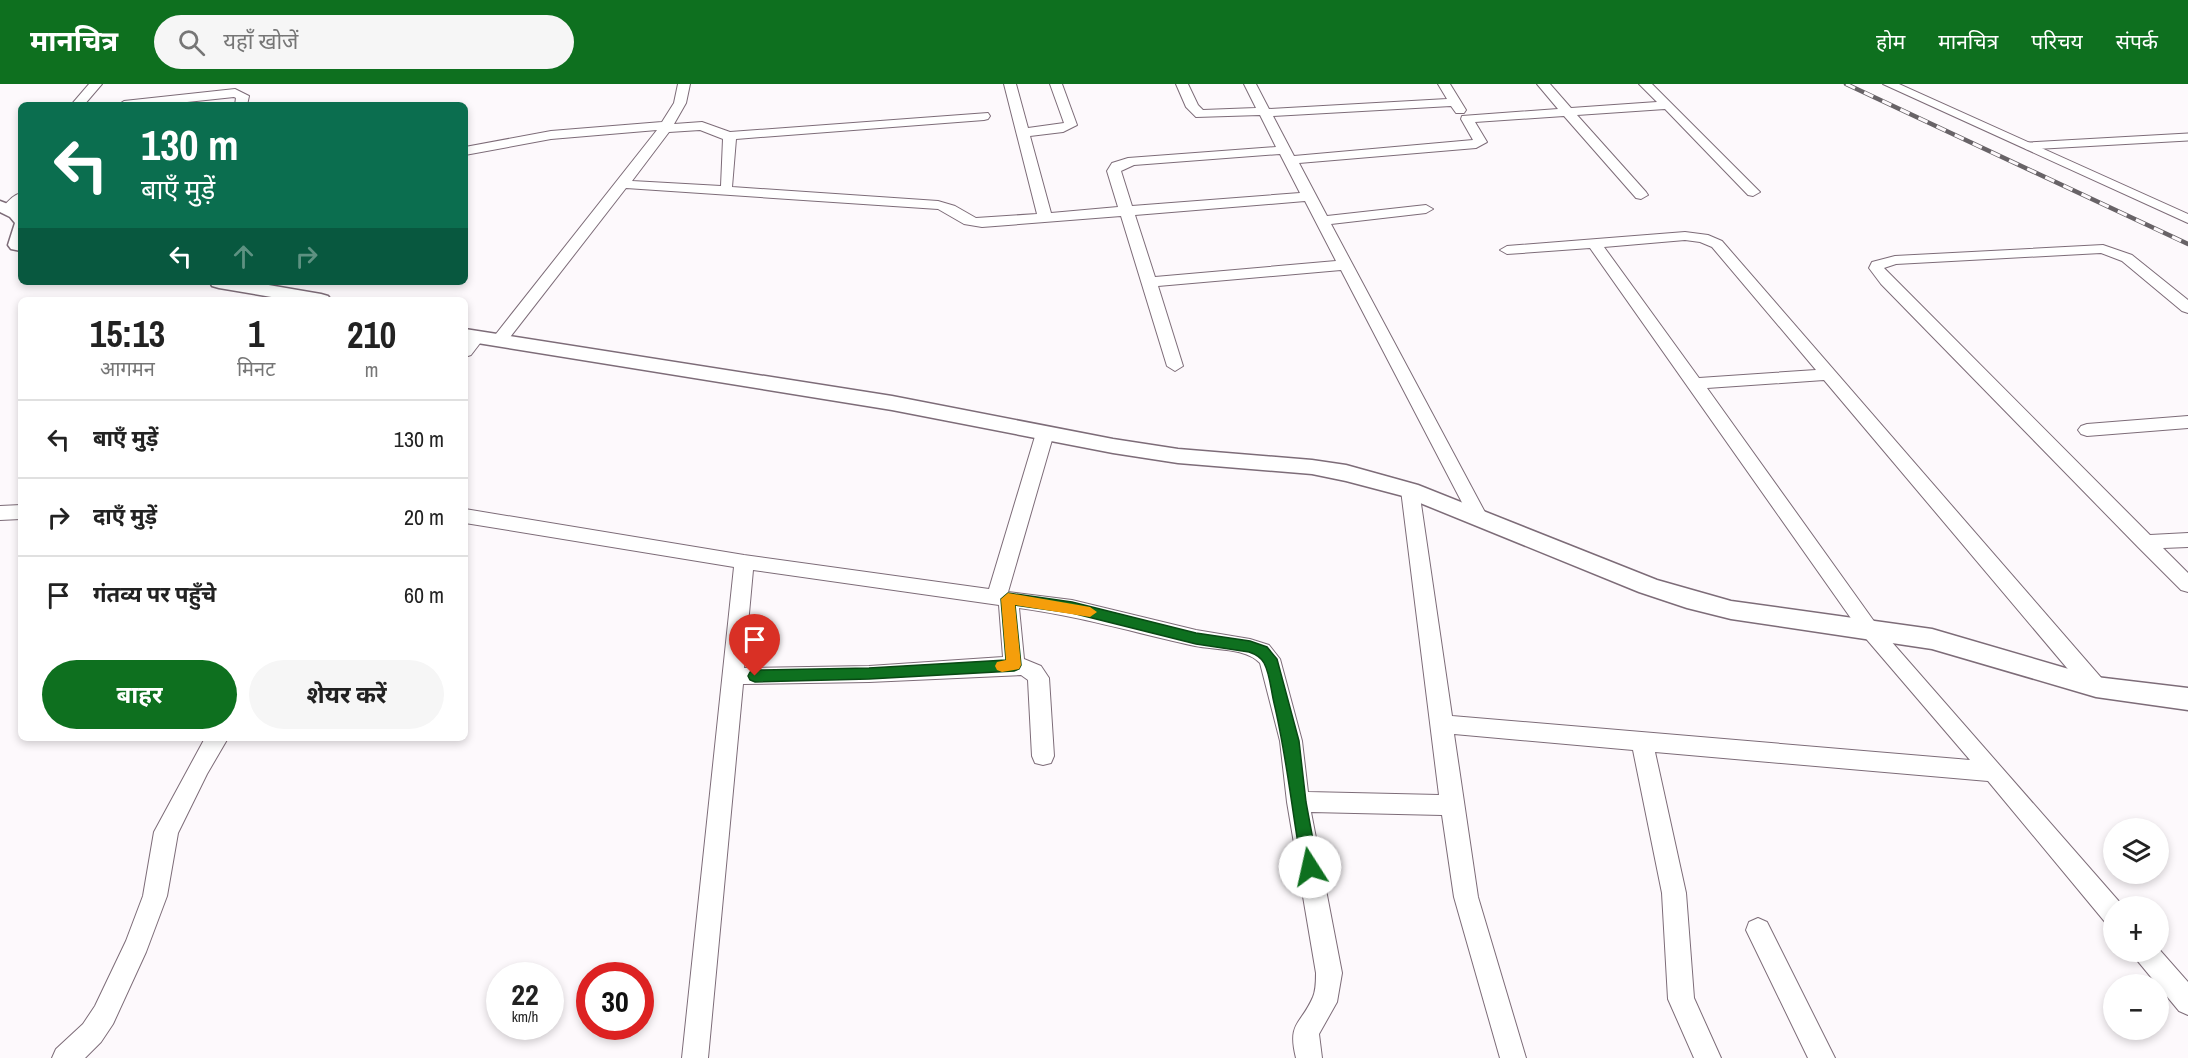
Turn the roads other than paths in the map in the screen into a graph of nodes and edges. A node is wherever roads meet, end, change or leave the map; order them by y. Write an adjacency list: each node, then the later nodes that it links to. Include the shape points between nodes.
1 (96, 84): 11 (street)
2 (684, 84): 20 (street, via 680,103)
3 (1010, 84): 21 (street)
4 (1056, 84): 21 (street, via 1071,125)
5 (1182, 84): 16 (street, via 1192,107 1200,114)
6 (1250, 84): 16 (street)
7 (1444, 84): 14 (street)
8 (1543, 84): 17 (street)
9 (1645, 84): 15 (street)
10 (1889, 84): 24 (street)
11 (80, 102)
12 (152, 102): 13 (street, via 235,93 243,96)
13 (242, 102)
14 (1455, 102): 16 (street); 19 (street)
15 (1668, 105): 17 (street); 29 (street)
16 (1264, 112): 26 (street)
17 (1569, 112): 19 (street); 30 (street)
18 (984, 116): 22 (street)
19 (1467, 119): 26 (street, via 1480,137 1476,144)
20 (666, 126): 22 (street, via 702,126); 25 (street, via 550,135); 27 (street)
21 (1023, 133): 34 (street)
22 (730, 136): 28 (street)
23 (2188, 137): 24 (lane)
24 (2028, 146): 35 (street)
25 (468, 150)
26 (1287, 155): 31 (street); 33 (street, via 1125,163 1114,171)
27 (622, 184): 34 (street, via 938,205 972,223); 46 (street)
28 (727, 185)
29 (1753, 192)
30 (1641, 195)
31 (1309, 196): 33 (street); 36 (street)
32 (1426, 209): 36 (street)
33 (1128, 210): 34 (street); 42 (street)
34 (1045, 218)
35 (2188, 219)
36 (1322, 221): 41 (street)
37 (1595, 244): 39 (street); 48 (street, via 1685,236 1710,240 1725,252); 49 (street)
38 (18, 246): 40 (street)
39 (1507, 250)
40 (0, 259)
41 (1345, 265): 42 (street); 57 (street)
42 (1149, 282): 47 (street)
43 (236, 285): 44 (street)
44 (304, 297)
45 (2188, 308): 59 (street, via 2127,258 2103,249 1883,261 1876,268)
46 (476, 342): 52 (street, via 892,403)
47 (1175, 366)
48 (1829, 374): 49 (street); 66 (street)
49 (1694, 384): 63 (street)
50 (2188, 422): 51 (street)
51 (2087, 430)
52 (1045, 434): 53 (street, via 1178,456 1312,467); 62 (street)
53 (1410, 490): 57 (street); 68 (street)
54 (18, 512): 55 (street)
55 (0, 513)
56 (468, 516): 60 (street)
57 (1478, 516): 63 (street, via 1648,586 1687,598 1731,610)
58 (2188, 540): 59 (street)
59 (2145, 542): 61 (street)
60 (744, 562): 62 (street); 65 (street)
61 (2188, 585)
62 (1003, 598): 64 (street); 73 (street, via 1072,608 1262,651 1270,659 1291,741)
63 (1869, 629): 66 (street, via 1932,639); 72 (street)
64 (1014, 665): 65 (street, via 869,674); 71 (street, via 1034,671 1038,678)
65 (733, 676): 80 (street)
66 (2096, 687): 67 (street)
67 (2188, 699)
68 (1442, 724): 70 (street); 74 (street)
69 (215, 741): 79 (street, via 166,832 155,896 123,975 92,1033)
70 (1642, 742): 72 (street); 83 (street, via 1674,893 1681,999)
71 (1043, 756)
72 (1994, 772): 75 (street)
73 (1298, 802): 74 (street); 81 (street, via 1329,973 1326,997 1306,1029)
74 (1452, 805): 82 (street, via 1466,897)
75 (2103, 901)
76 (1758, 930): 84 (street)
77 (2154, 962): 78 (street)
78 (2188, 1002)
79 (65, 1058)
80 (695, 1058)
81 (1309, 1058)
82 (1513, 1058)
83 (1708, 1058)
84 (1822, 1058)

